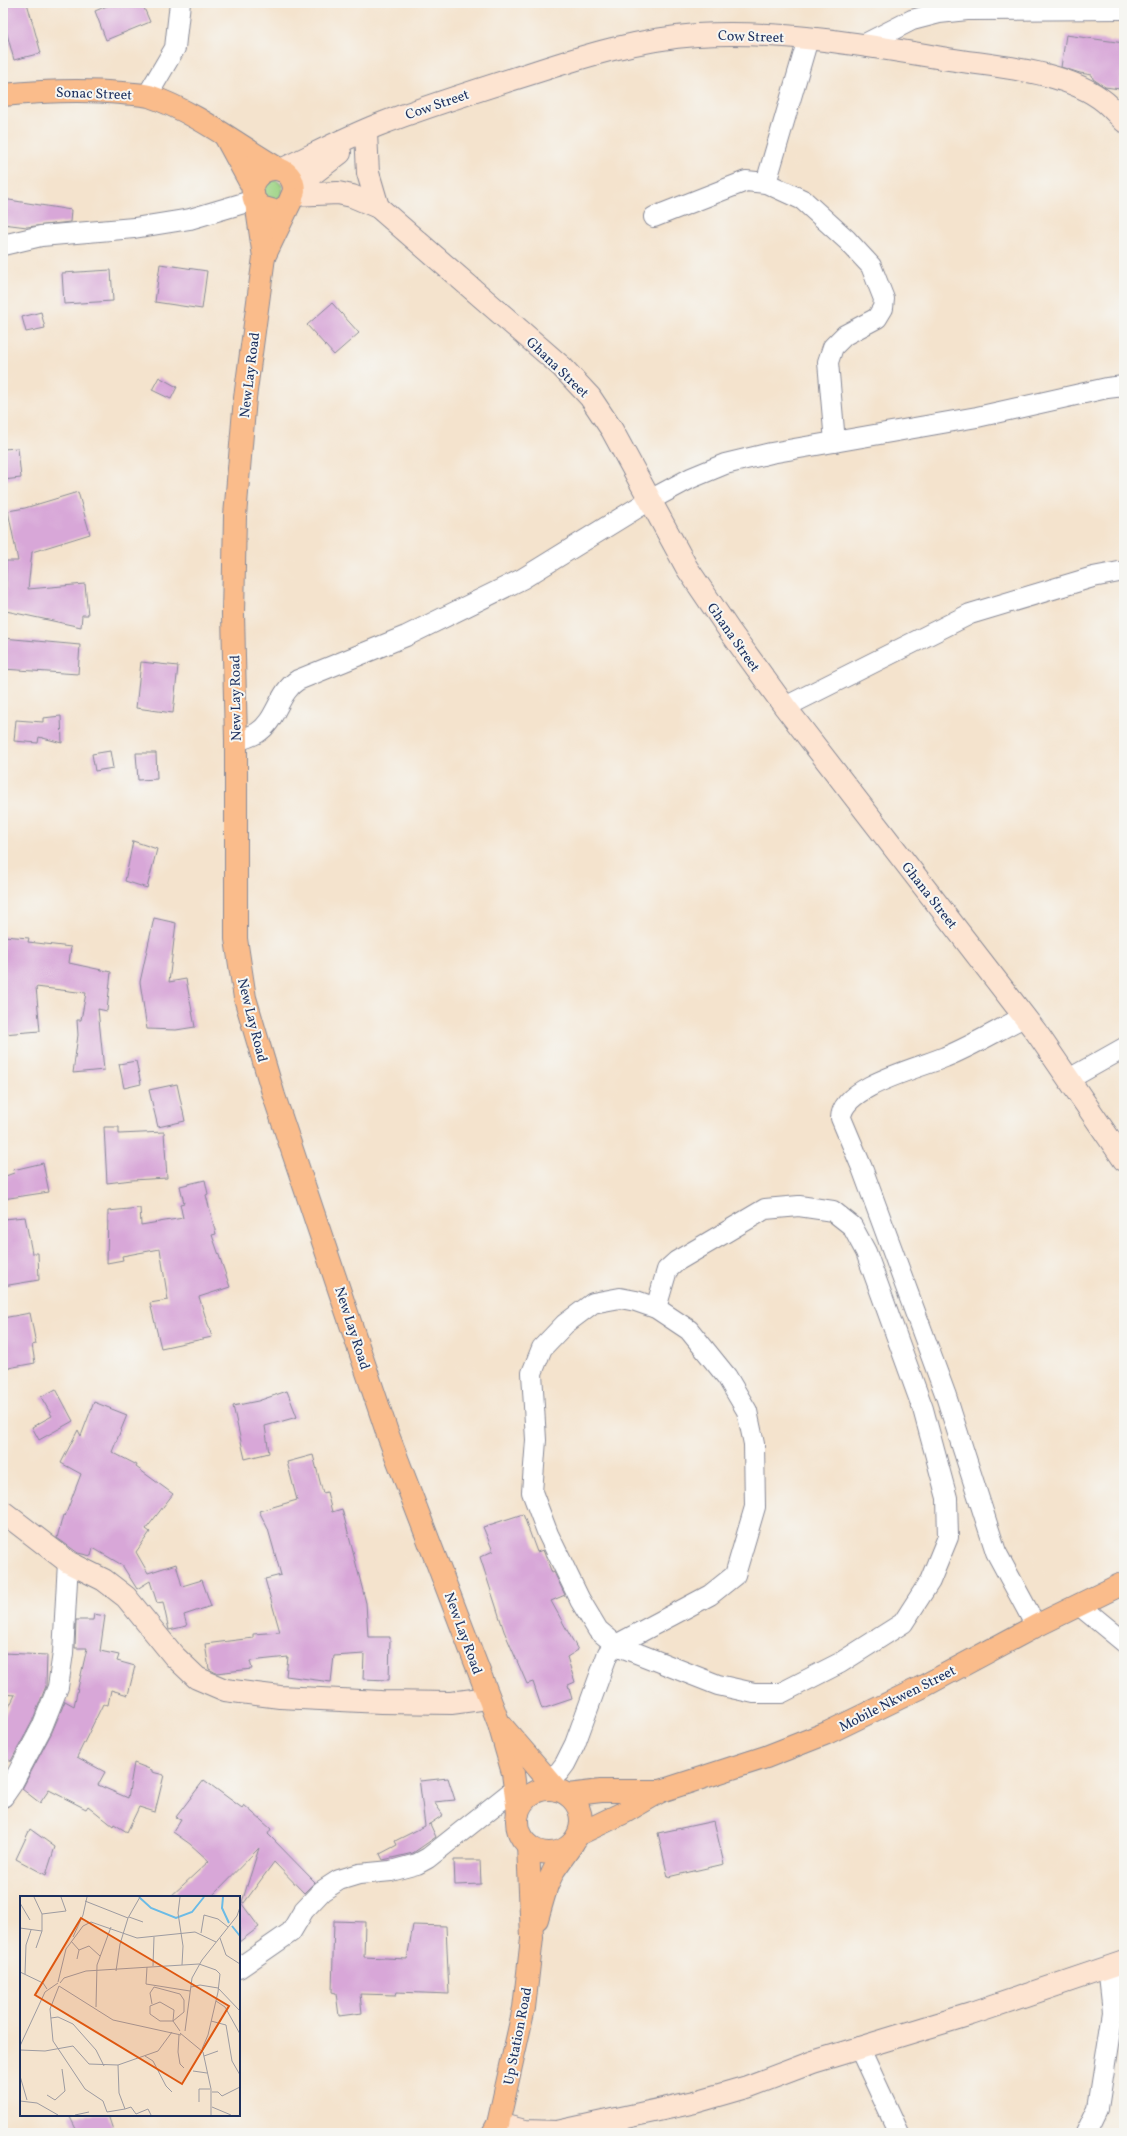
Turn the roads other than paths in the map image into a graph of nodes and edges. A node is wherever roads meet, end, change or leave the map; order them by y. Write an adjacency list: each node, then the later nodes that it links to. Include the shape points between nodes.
1 (180, 3): 6 (street, via 175,48)
2 (1124, 9): 4 (street, via 967,10 939,13 912,20)
3 (808, 39): 4 (street, Cow Street); 8 (street, Cow Street, via 764,35 699,35 659,39 591,54 470,93); 11 (street)
4 (863, 45): 7 (street, Cow Street, via 1049,76 1079,87 1104,101)
5 (3, 95): 6 (highway, Sonac Street, via 98,90)
6 (147, 96): 9 (highway, Sonac Street, via 177,107)
7 (1124, 121)
8 (371, 130): 10 (street, Cow Street); 12 (street, Cow Street); 14 (street, via 368,173)
9 (224, 135): 10 (highway, Sonac Street); 13 (highway)
10 (280, 170): 12 (highway, Sonac Street, via 290,178); 13 (highway, via 271,168 258,174)
11 (766, 183): 15 (street, via 746,181); 19 (street, via 803,200 847,240 870,266 884,299 883,308 877,318 845,335 833,347 828,362)
12 (293, 194): 13 (highway, via 288,205 275,211 268,210); 14 (street, Ghana Street, via 338,193); 17 (highway)
13 (254, 196): 16 (street, via 190,219 134,228 41,236); 17 (highway)
14 (378, 207): 20 (street, Ghana Street, via 557,362 586,392 612,430)
15 (654, 217)
16 (3, 245)
17 (264, 257): 23 (highway, New Lay Road, via 245,398 235,516 233,614)
18 (1124, 386): 19 (street, via 977,417)
19 (835, 442): 20 (street, via 725,464 691,478)
20 (650, 500): 22 (street, Ghana Street, via 687,568); 23 (street, via 522,579 406,636 289,685 267,724 257,733)
21 (1124, 571): 22 (street, via 1093,577 970,614)
22 (785, 707): 24 (street, Ghana Street)
23 (236, 741): 36 (highway, New Lay Road, via 236,939 245,998 274,1096 388,1434)
24 (1024, 1017): 26 (street, Ghana Street); 33 (street, via 945,1057 882,1081 851,1099 841,1110 841,1118 946,1396 996,1552)
25 (1124, 1048): 26 (street)
26 (1069, 1079): 27 (street, Ghana Street)
27 (1124, 1160)
28 (656, 1308): 35 (street, via 689,1330 727,1377 747,1411 754,1444 755,1507 735,1575 710,1595); 35 (street, via 636,1300 620,1298 593,1303 565,1324 542,1348 532,1373 536,1440 532,1492 548,1534 580,1600 598,1630); 35 (street, via 667,1270 677,1261 765,1209 799,1206 833,1211 852,1226 866,1252 923,1408 947,1498 948,1537 930,1581 903,1623 840,1664 781,1693 754,1693 718,1685)
29 (3, 1512): 30 (street)
30 (68, 1562): 36 (street, via 104,1580 126,1597 174,1656 197,1678 225,1690 280,1697 381,1702 451,1703); 41 (street, via 63,1653 58,1687 42,1727)
31 (1124, 1583): 32 (highway, Mobile Nkwen Street)
32 (1079, 1605): 33 (highway, Mobile Nkwen Street); 34 (street)
33 (1036, 1626): 40 (highway, Mobile Nkwen Street, via 922,1687 827,1733 766,1757)
34 (1124, 1642)
35 (616, 1645): 38 (street, via 608,1654 575,1744 559,1772)
36 (488, 1698): 37 (highway, New Lay Road)
37 (498, 1721): 38 (highway); 39 (highway, via 513,1773)
38 (558, 1788): 40 (highway); 42 (highway, via 532,1793 523,1802); 43 (highway, via 577,1804 582,1817)
39 (515, 1790): 42 (highway); 47 (street, via 417,1864 339,1880 322,1891 304,1910 290,1932)
40 (661, 1791): 43 (highway)
41 (3, 1797)
42 (518, 1813): 44 (highway, via 519,1830)
43 (577, 1838): 44 (highway, via 564,1850 552,1853 539,1851); 45 (highway, via 554,1870 547,1885)
44 (528, 1845): 45 (highway)
45 (532, 1938): 49 (highway, Up Station Road, via 524,2008)
46 (1116, 1964): 48 (street, via 971,2014); 51 (street, via 1113,2012 1098,2108)
47 (240, 1967)
48 (859, 2047): 49 (street, via 747,2087 695,2102 557,2132); 50 (street)
49 (496, 2129)
50 (899, 2133)
51 (1086, 2133)

